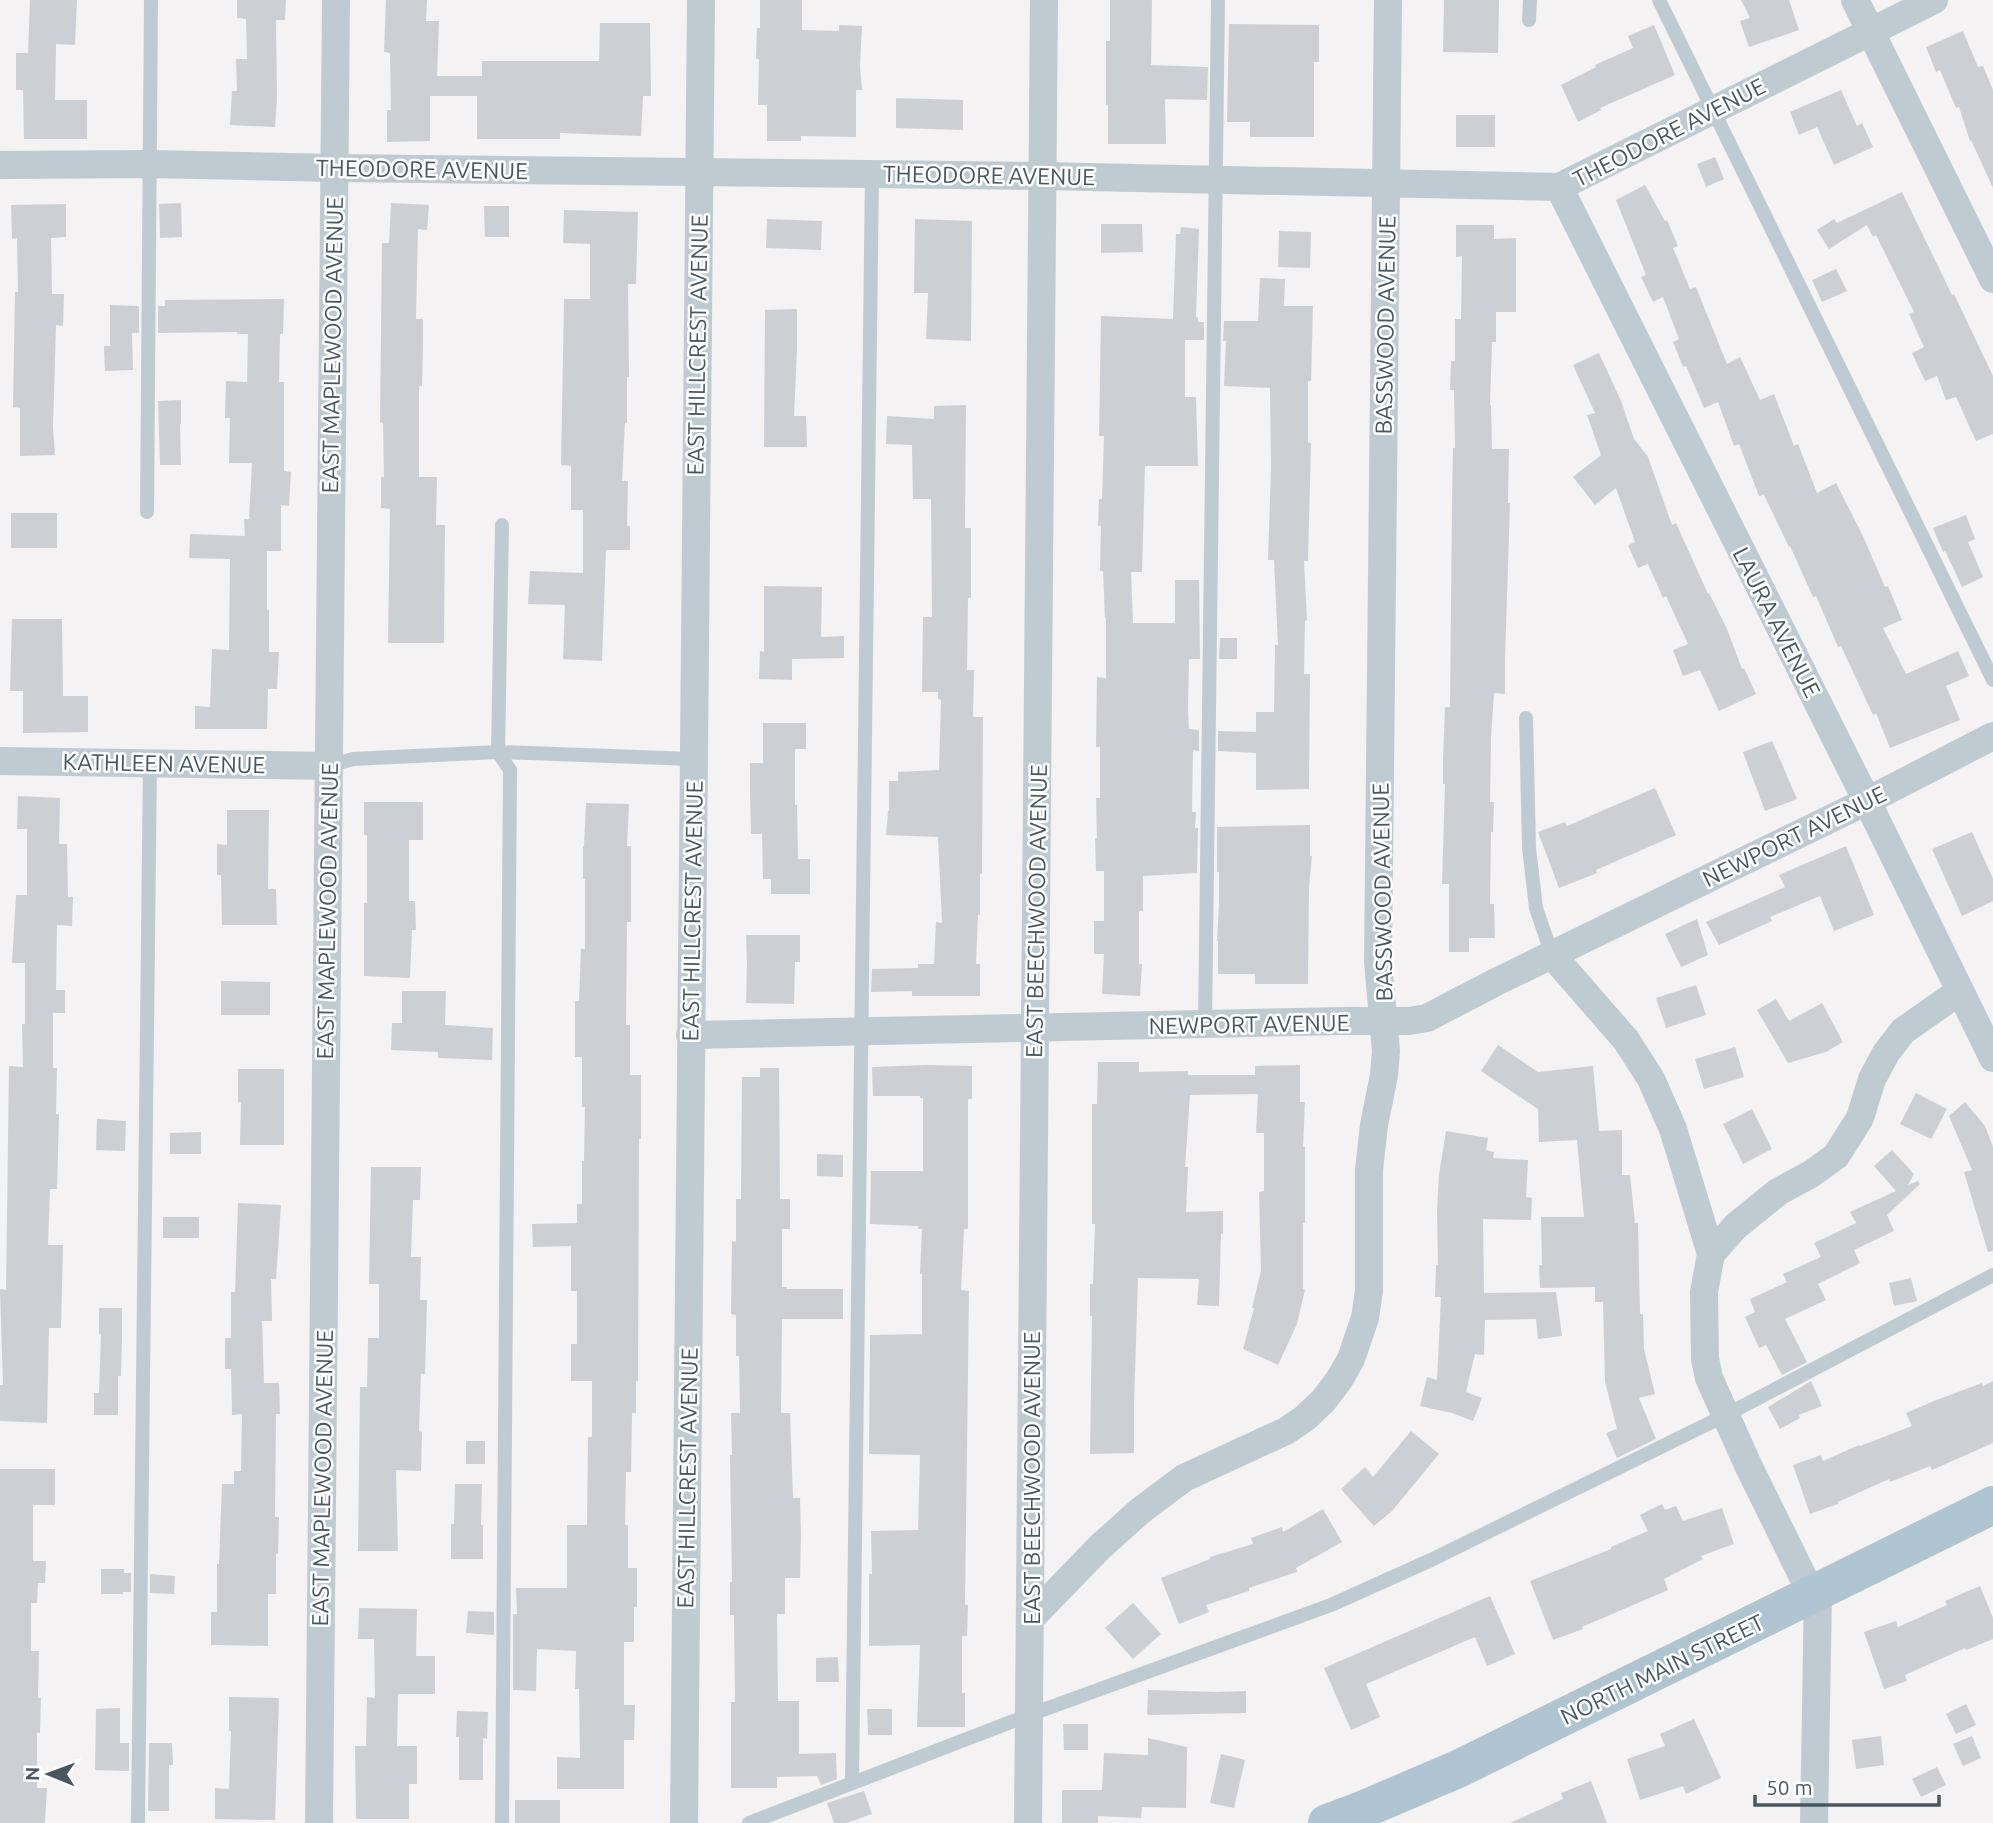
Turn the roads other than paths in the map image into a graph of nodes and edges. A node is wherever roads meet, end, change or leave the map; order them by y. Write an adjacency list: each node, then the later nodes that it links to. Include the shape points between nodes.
1 (151, 0): 14 (lane)
2 (336, 0): 16 (street, EAST MAPLEWOOD AVENUE)
3 (701, 0): 17 (street, EAST HILLCREST AVENUE)
4 (1044, 0): 19 (street, EAST BEECHWOOD AVENUE)
5 (1218, 0): 20 (lane)
6 (1388, 0): 21 (street, BASSWOOD AVENUE)
7 (1530, 0): 11 (lane)
8 (1659, 0): 13 (lane)
9 (1855, 0): 12 (street)
10 (1934, 0): 12 (street, THEODORE AVENUE)
11 (1530, 20)
12 (1871, 32): 13 (street, THEODORE AVENUE); 23 (street)
13 (1714, 110): 22 (street, THEODORE AVENUE); 26 (lane)
14 (150, 164): 15 (street, THEODORE AVENUE); 16 (street, THEODORE AVENUE); 24 (lane)
15 (0, 165)
16 (334, 168): 17 (street, THEODORE AVENUE); 33 (street, EAST MAPLEWOOD AVENUE)
17 (699, 171): 18 (street, THEODORE AVENUE); 30 (street, EAST HILLCREST AVENUE)
18 (872, 174): 19 (street, THEODORE AVENUE); 40 (lane)
19 (1043, 176): 20 (street, THEODORE AVENUE); 39 (street, EAST BEECHWOOD AVENUE)
20 (1216, 180): 21 (street, THEODORE AVENUE); 38 (lane)
21 (1387, 183): 22 (street, THEODORE AVENUE); 37 (street, BASSWOOD AVENUE, via 1378,962)
22 (1559, 187): 34 (street, LAURA AVENUE)
23 (1993, 279)
24 (147, 512)
25 (502, 526): 29 (lane)
26 (1993, 680)
27 (1526, 718): 35 (lane, via 1529,848 1536,908)
28 (1993, 736): 34 (street, NEWPORT AVENUE)
29 (498, 752): 30 (lane); 33 (lane, via 353,758); 54 (lane, via 510,770)
30 (693, 759): 41 (street, EAST HILLCREST AVENUE)
31 (0, 761): 32 (street, KATHLEEN AVENUE)
32 (150, 763): 33 (street, KATHLEEN AVENUE); 52 (lane)
33 (328, 766): 53 (street, EAST MAPLEWOOD AVENUE)
34 (1867, 801): 35 (street, NEWPORT AVENUE); 36 (street, LAURA AVENUE)
35 (1552, 955): 37 (street, NEWPORT AVENUE, via 1427,1018); 43 (street, via 1626,1040 1651,1079 1673,1129)
36 (1960, 990): 42 (street, LAURA AVENUE); 43 (street, via 1903,1031 1886,1053 1860,1118 1836,1156 1778,1192 1736,1226)
37 (1385, 1022): 38 (street, NEWPORT AVENUE); 48 (street, BASSWOOD AVENUE, via 1385,1063 1369,1170 1369,1290 1352,1359 1323,1401 1286,1431 1184,1478 1140,1511)
38 (1205, 1025): 39 (street, NEWPORT AVENUE)
39 (1035, 1028): 40 (street, NEWPORT AVENUE); 48 (street, EAST BEECHWOOD AVENUE)
40 (862, 1032): 41 (street, NEWPORT AVENUE); 50 (lane)
41 (691, 1035): 55 (street, EAST HILLCREST AVENUE)
42 (1993, 1058)
43 (1711, 1254): 45 (street, via 1704,1292 1704,1359)
44 (1993, 1275): 45 (lane)
45 (1726, 1415): 47 (street); 49 (lane, via 1331,1605)
46 (1993, 1505): 47 (main road, NORTH MAIN STREET)
47 (1815, 1594): 51 (main road, NORTH MAIN STREET); 59 (street)
48 (1030, 1619): 49 (street, EAST BEECHWOOD AVENUE)
49 (1029, 1715): 50 (lane); 57 (street, EAST BEECHWOOD AVENUE)
50 (852, 1783): 56 (lane)
51 (1365, 1817): 58 (main road, NORTH MAIN STREET)
52 (138, 1823)
53 (319, 1823)
54 (502, 1823)
55 (684, 1823)
56 (750, 1823)
57 (1028, 1823)
58 (1327, 1823)
59 (1814, 1823)

